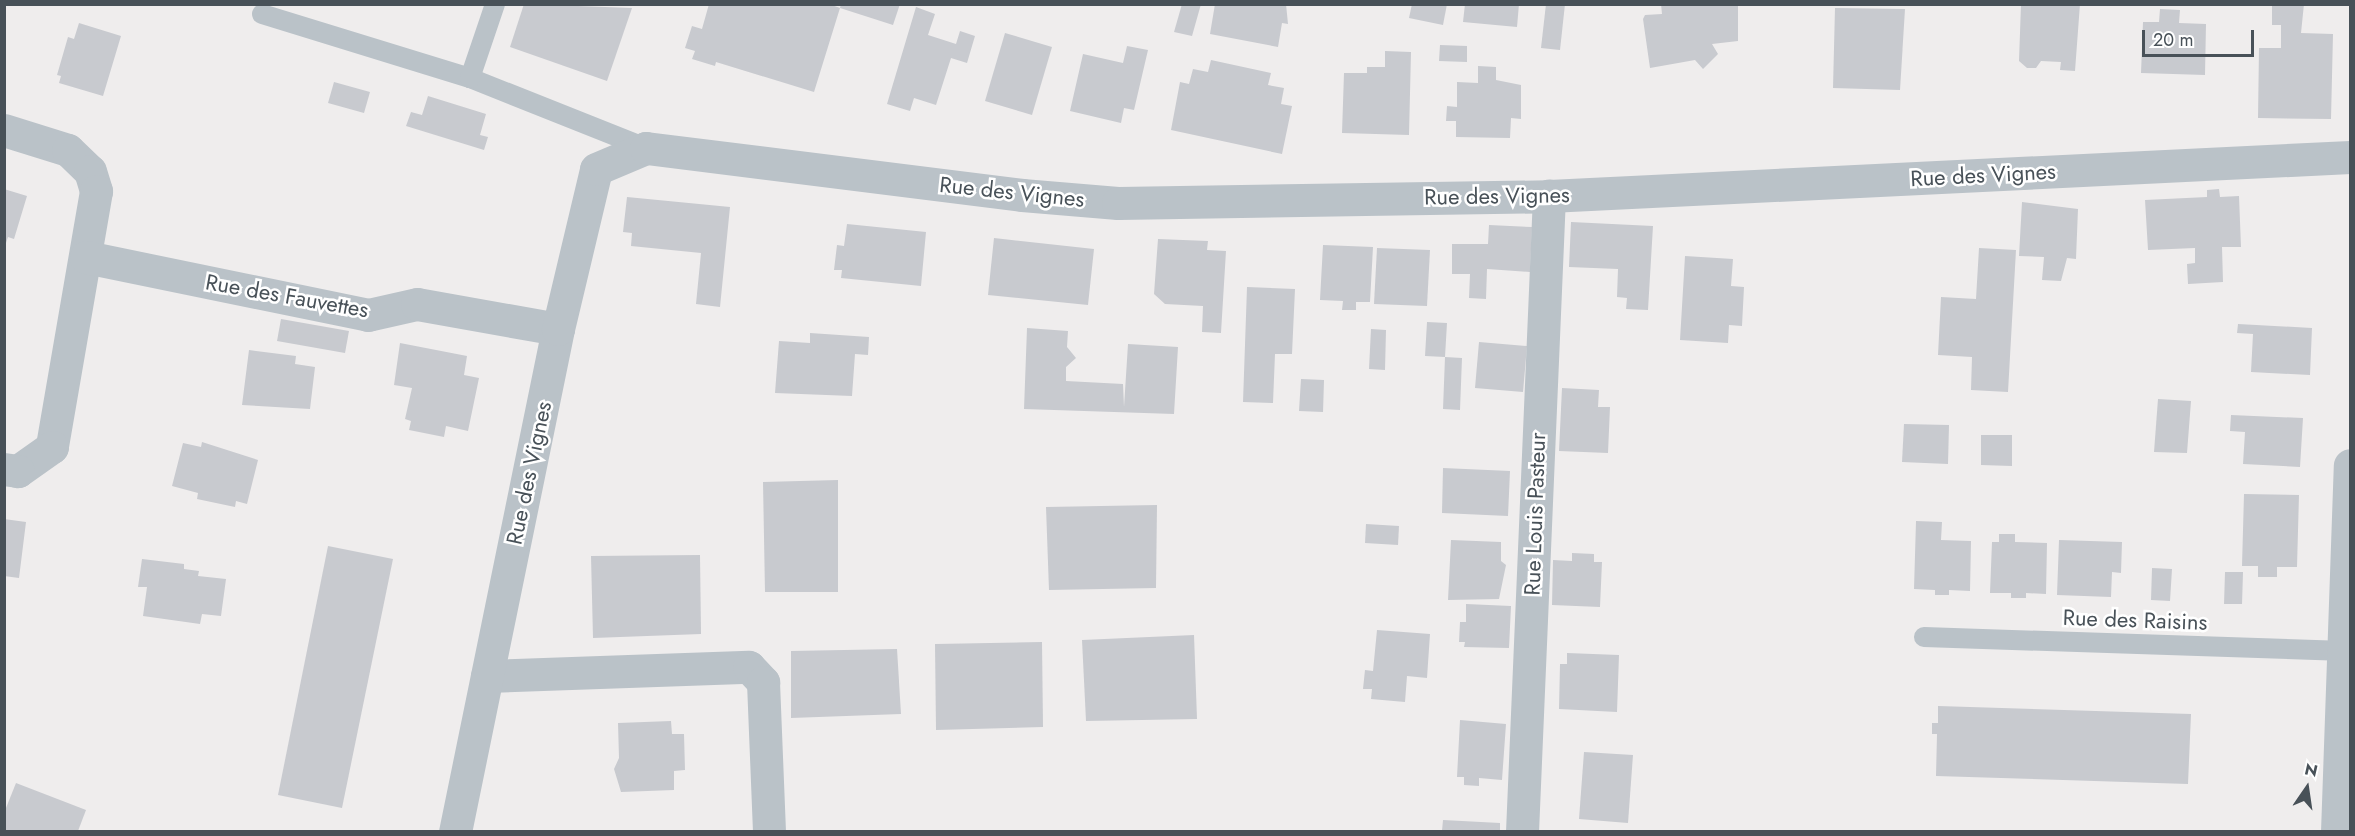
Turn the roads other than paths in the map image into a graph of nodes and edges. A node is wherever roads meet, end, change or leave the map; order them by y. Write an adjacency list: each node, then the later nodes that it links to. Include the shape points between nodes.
1 (495, 4): 3 (lane)
2 (262, 14): 3 (lane, Rue des Vignes)
3 (470, 78): 5 (lane, Rue des Vignes)
4 (4, 130): 8 (street, via 68,150 90,171 96,191)
5 (646, 148): 7 (street, Rue des Vignes, via 1022,195 1118,203); 9 (street, Rue des Vignes, via 596,169)
6 (2350, 157): 7 (street, Rue des Vignes)
7 (1549, 196): 17 (street, Rue Louis Pasteur)
8 (87, 257): 9 (street, Rue des Fauvettes, via 368,315 417,304); 11 (street, via 52,447 18,471)
9 (558, 329): 14 (street, Rue des Vignes)
10 (2350, 465): 13 (street)
11 (4, 469)
12 (1924, 637): 13 (lane, Rue des Raisins)
13 (2346, 651): 18 (street)
14 (487, 676): 15 (street, Rue des Vignes); 16 (street, via 749,667 763,682)
15 (455, 831)
16 (769, 831)
17 (1522, 831)
18 (2337, 831)

